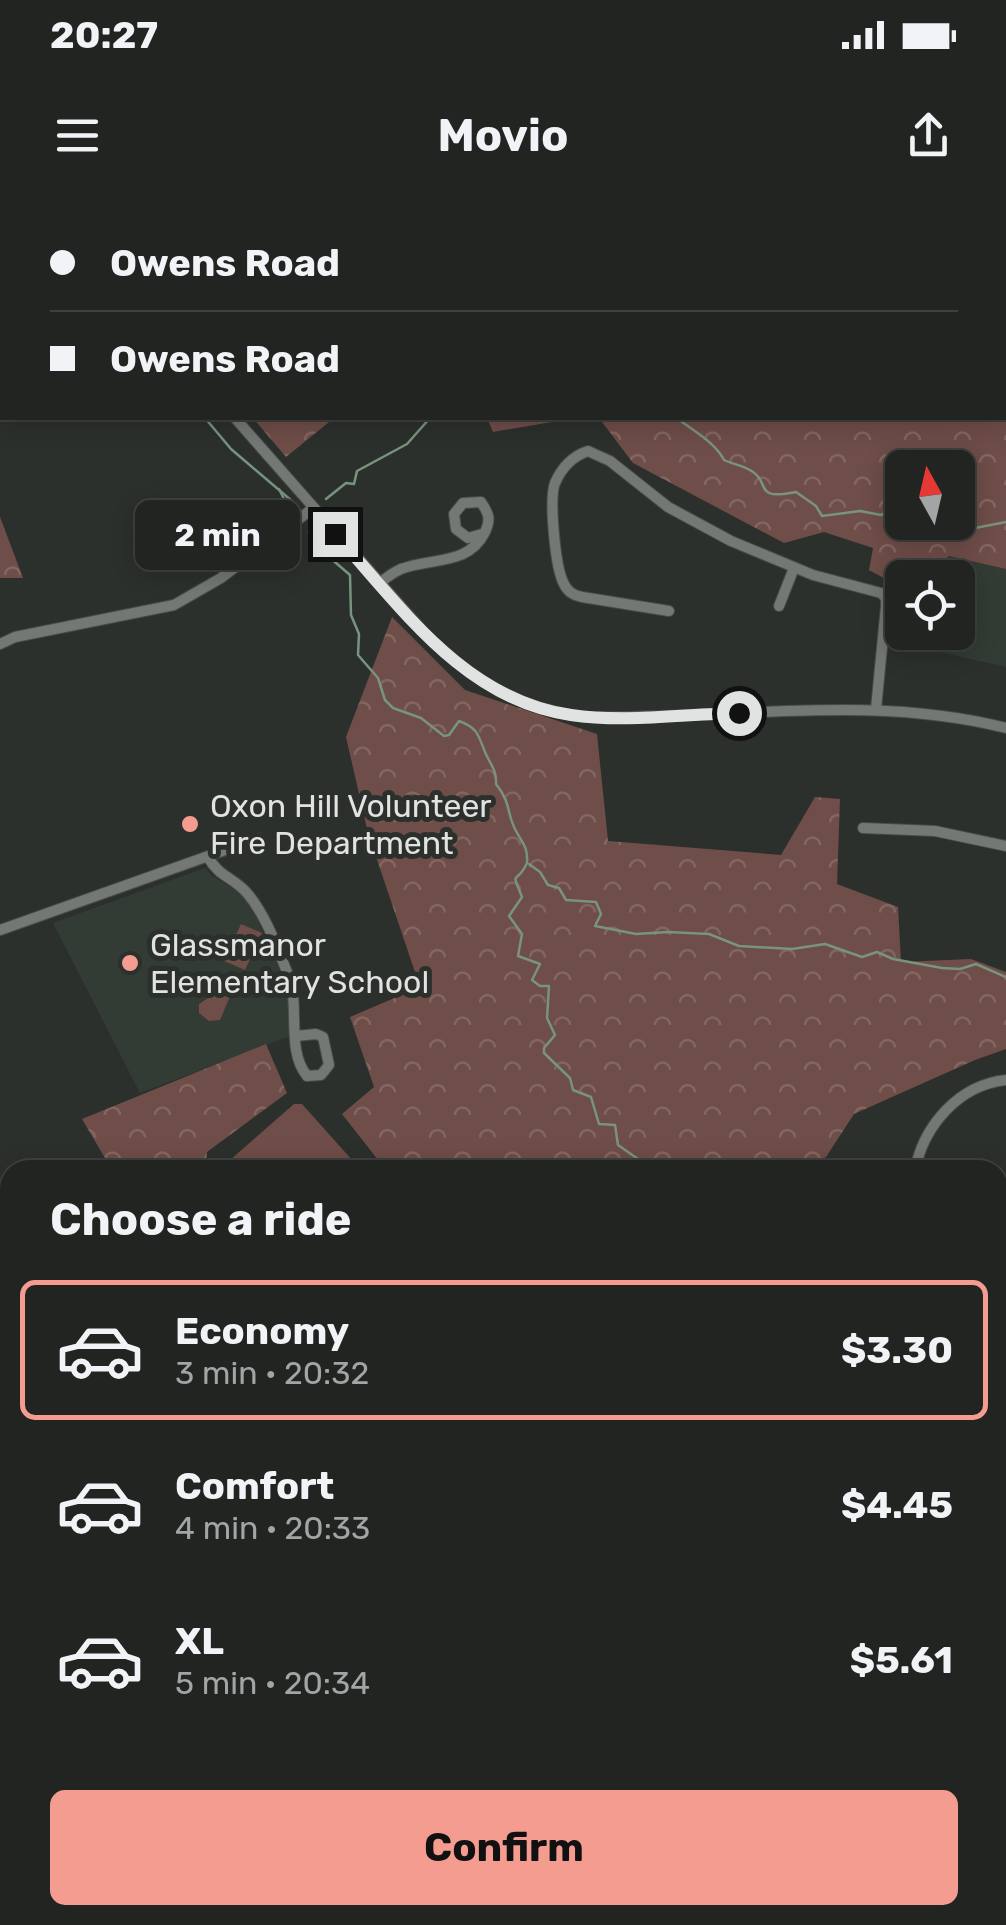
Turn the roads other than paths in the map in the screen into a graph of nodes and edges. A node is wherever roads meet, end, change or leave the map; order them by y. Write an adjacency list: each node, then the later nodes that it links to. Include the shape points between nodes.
1 (237, 420): 2 (street)
2 (312, 509): 5 (street); 8 (street, via 174,605)
3 (482, 534): 5 (street, via 471,552 399,570)
4 (794, 568): 6 (street); 7 (street, via 700,526 588,451 566,465 553,490 562,580 582,597); 9 (street, via 886,598)
5 (380, 583): 9 (street, via 460,666 512,699 556,712 613,718)
6 (779, 606)
7 (669, 611)
8 (0, 644)
9 (876, 709): 10 (street, via 932,712)
10 (1006, 728)
11 (862, 828): 13 (street, via 935,831)
12 (259, 838): 14 (street)
13 (1006, 846)
14 (208, 856): 15 (street); 16 (street, via 216,872 250,896 278,952 292,989)
15 (0, 930)
16 (296, 1036): 16 (street, via 302,1070 322,1075 329,1065 322,1038)
17 (1006, 1080): 18 (street, via 978,1088 942,1113)
18 (919, 1160)

